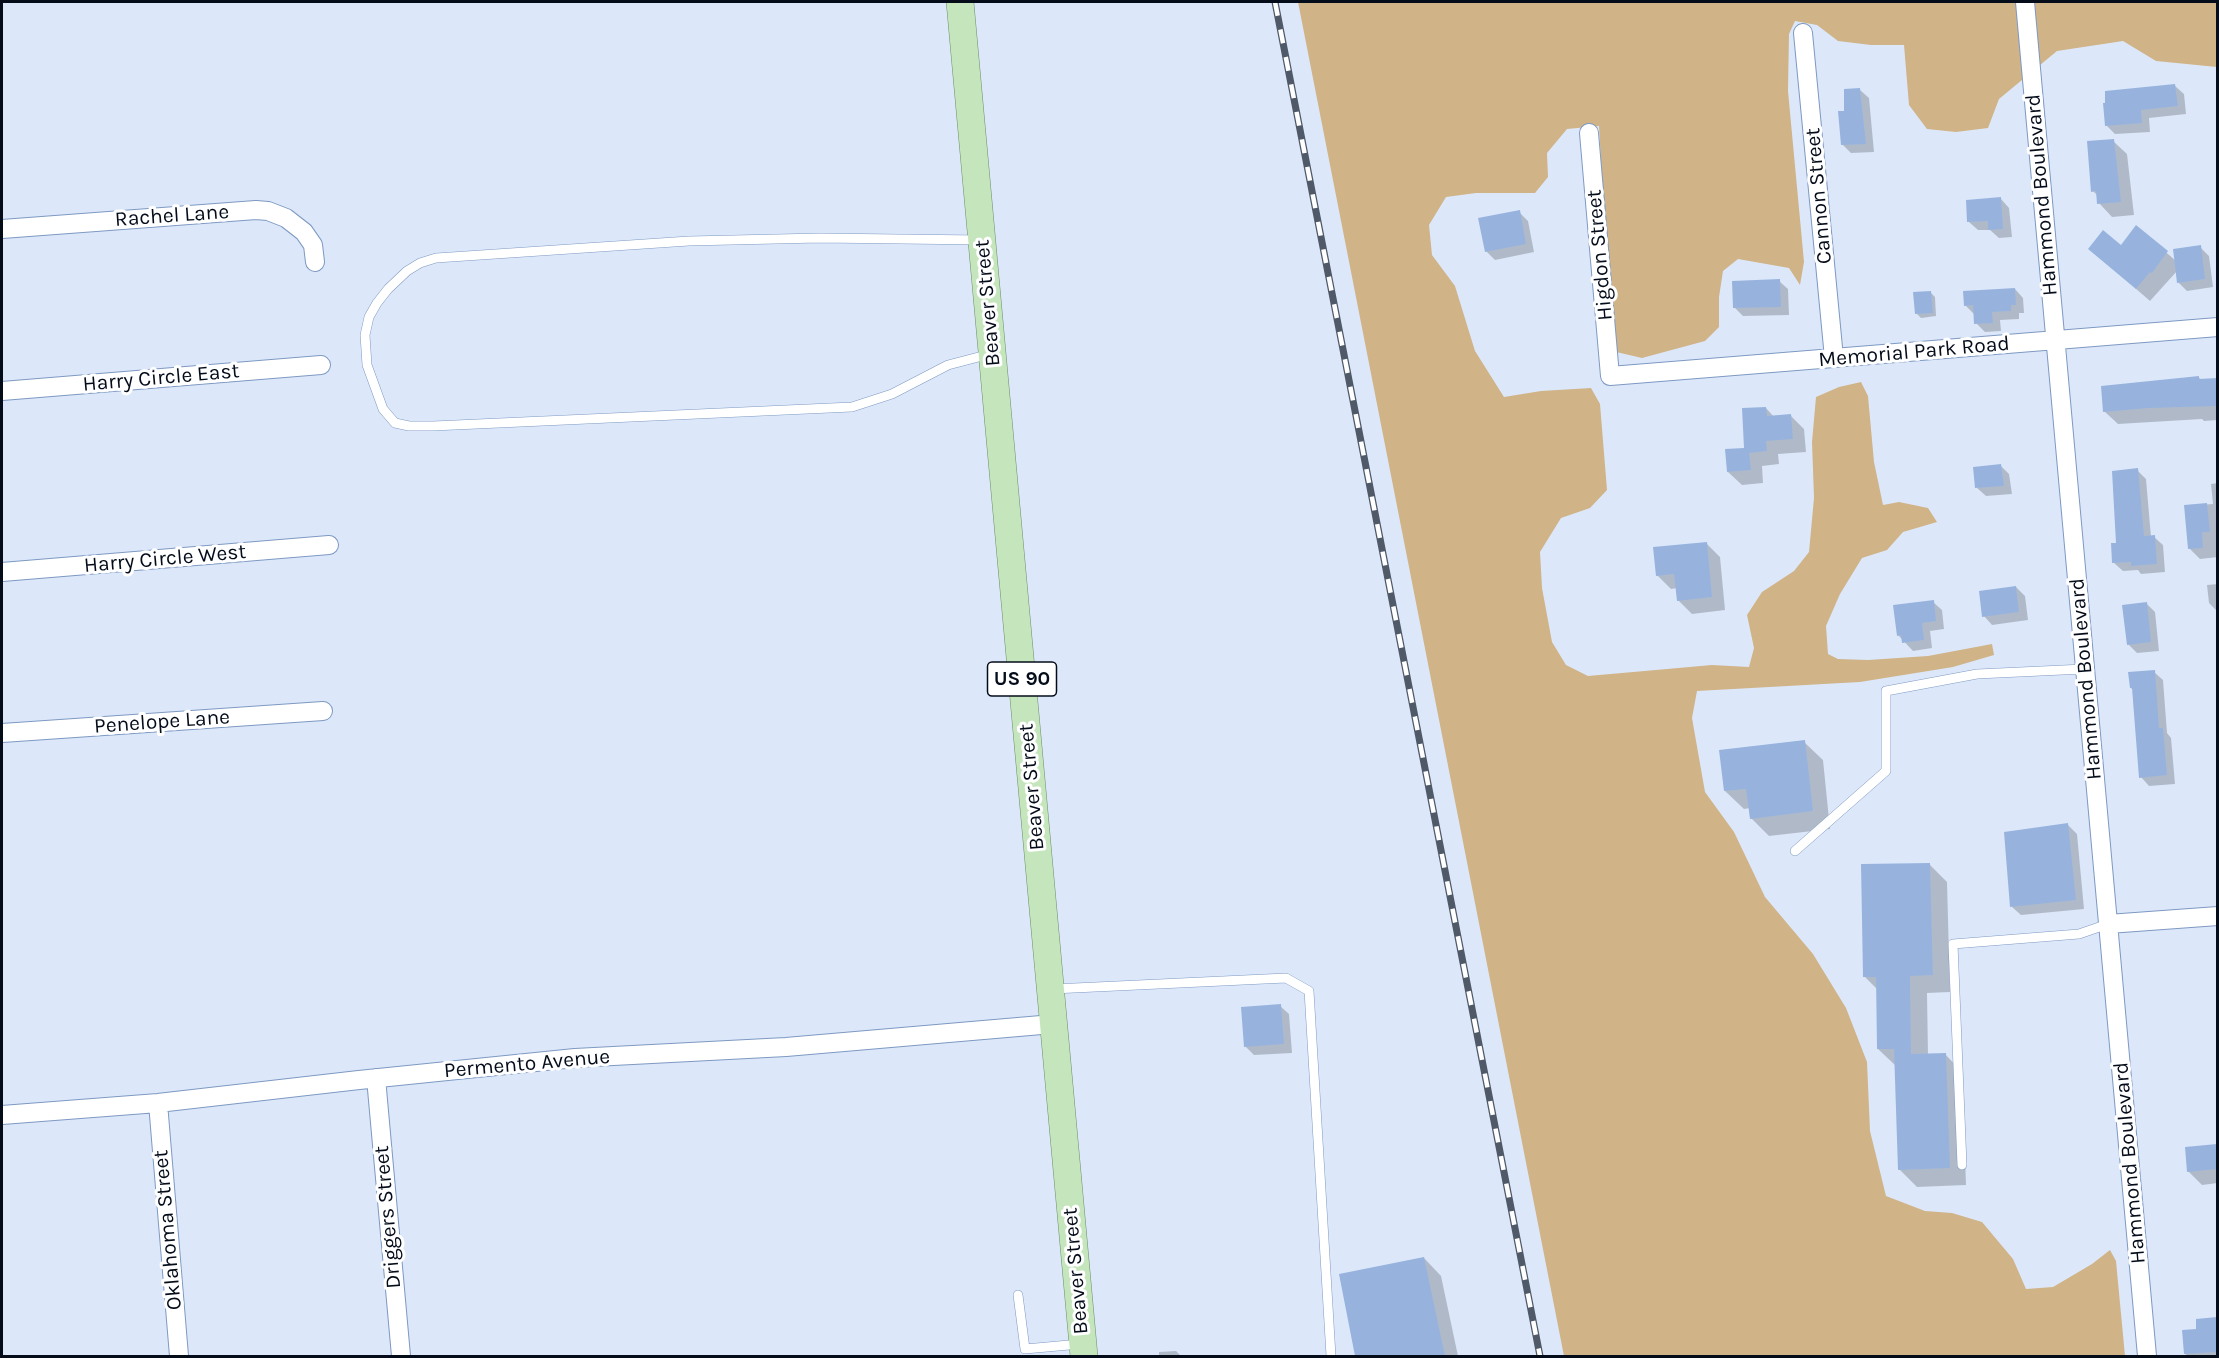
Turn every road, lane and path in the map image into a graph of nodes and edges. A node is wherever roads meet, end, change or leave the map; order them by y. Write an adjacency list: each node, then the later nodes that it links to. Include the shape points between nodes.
1 (960, 2): 6 (main road, Beaver Street / US 90)
2 (2025, 2): 9 (street, Hammond Boulevard)
3 (1803, 33): 11 (street, Cannon Street)
4 (1589, 133): 13 (street, Higdon Street)
5 (2, 229): 7 (street, Rachel Lane, via 268,211 286,218 304,232 313,245)
6 (982, 240): 10 (main road, Beaver Street / US 90); 10 (lane, via 689,241 436,258 420,263 388,289 369,317 365,335 368,365 383,409 395,423 409,426 852,407 892,394 948,365)
7 (315, 262)
8 (2217, 327): 9 (street, Memorial Park Road)
9 (2056, 340): 11 (street, Memorial Park Road); 17 (street, Hammond Boulevard)
10 (993, 354): 23 (main road, Beaver Street / US 90)
11 (1834, 358): 13 (street, Memorial Park Road)
12 (321, 365): 14 (street, Harry Circle East)
13 (1610, 376)
14 (2, 391)
15 (329, 545): 16 (street, Harry Circle West)
16 (2, 572)
17 (2084, 669): 20 (lane, via 1977,674 1886,692 1886,771); 22 (street, Hammond Boulevard)
18 (323, 711): 19 (street, Penelope Lane)
19 (2, 733)
20 (1795, 850)
21 (2217, 916): 22 (street)
22 (2108, 924): 28 (lane, via 2079,934 1953,944); 34 (street, Hammond Boulevard)
23 (1050, 989): 24 (main road, Beaver Street / US 90); 33 (lane, via 1286,978 1309,991)
24 (1053, 1024): 25 (street, Permento Avenue, via 815,1045 575,1058); 30 (main road, Beaver Street / US 90)
25 (376, 1078): 26 (street, Permento Avenue); 32 (street, Driggers Street)
26 (158, 1104): 27 (street, Permento Avenue); 31 (street, Oklahoma Street)
27 (2, 1115)
28 (1962, 1166)
29 (1018, 1295): 30 (lane, via 1025,1349)
30 (1083, 1350)
31 (179, 1356)
32 (401, 1356)
33 (1331, 1356)
34 (2147, 1356)

